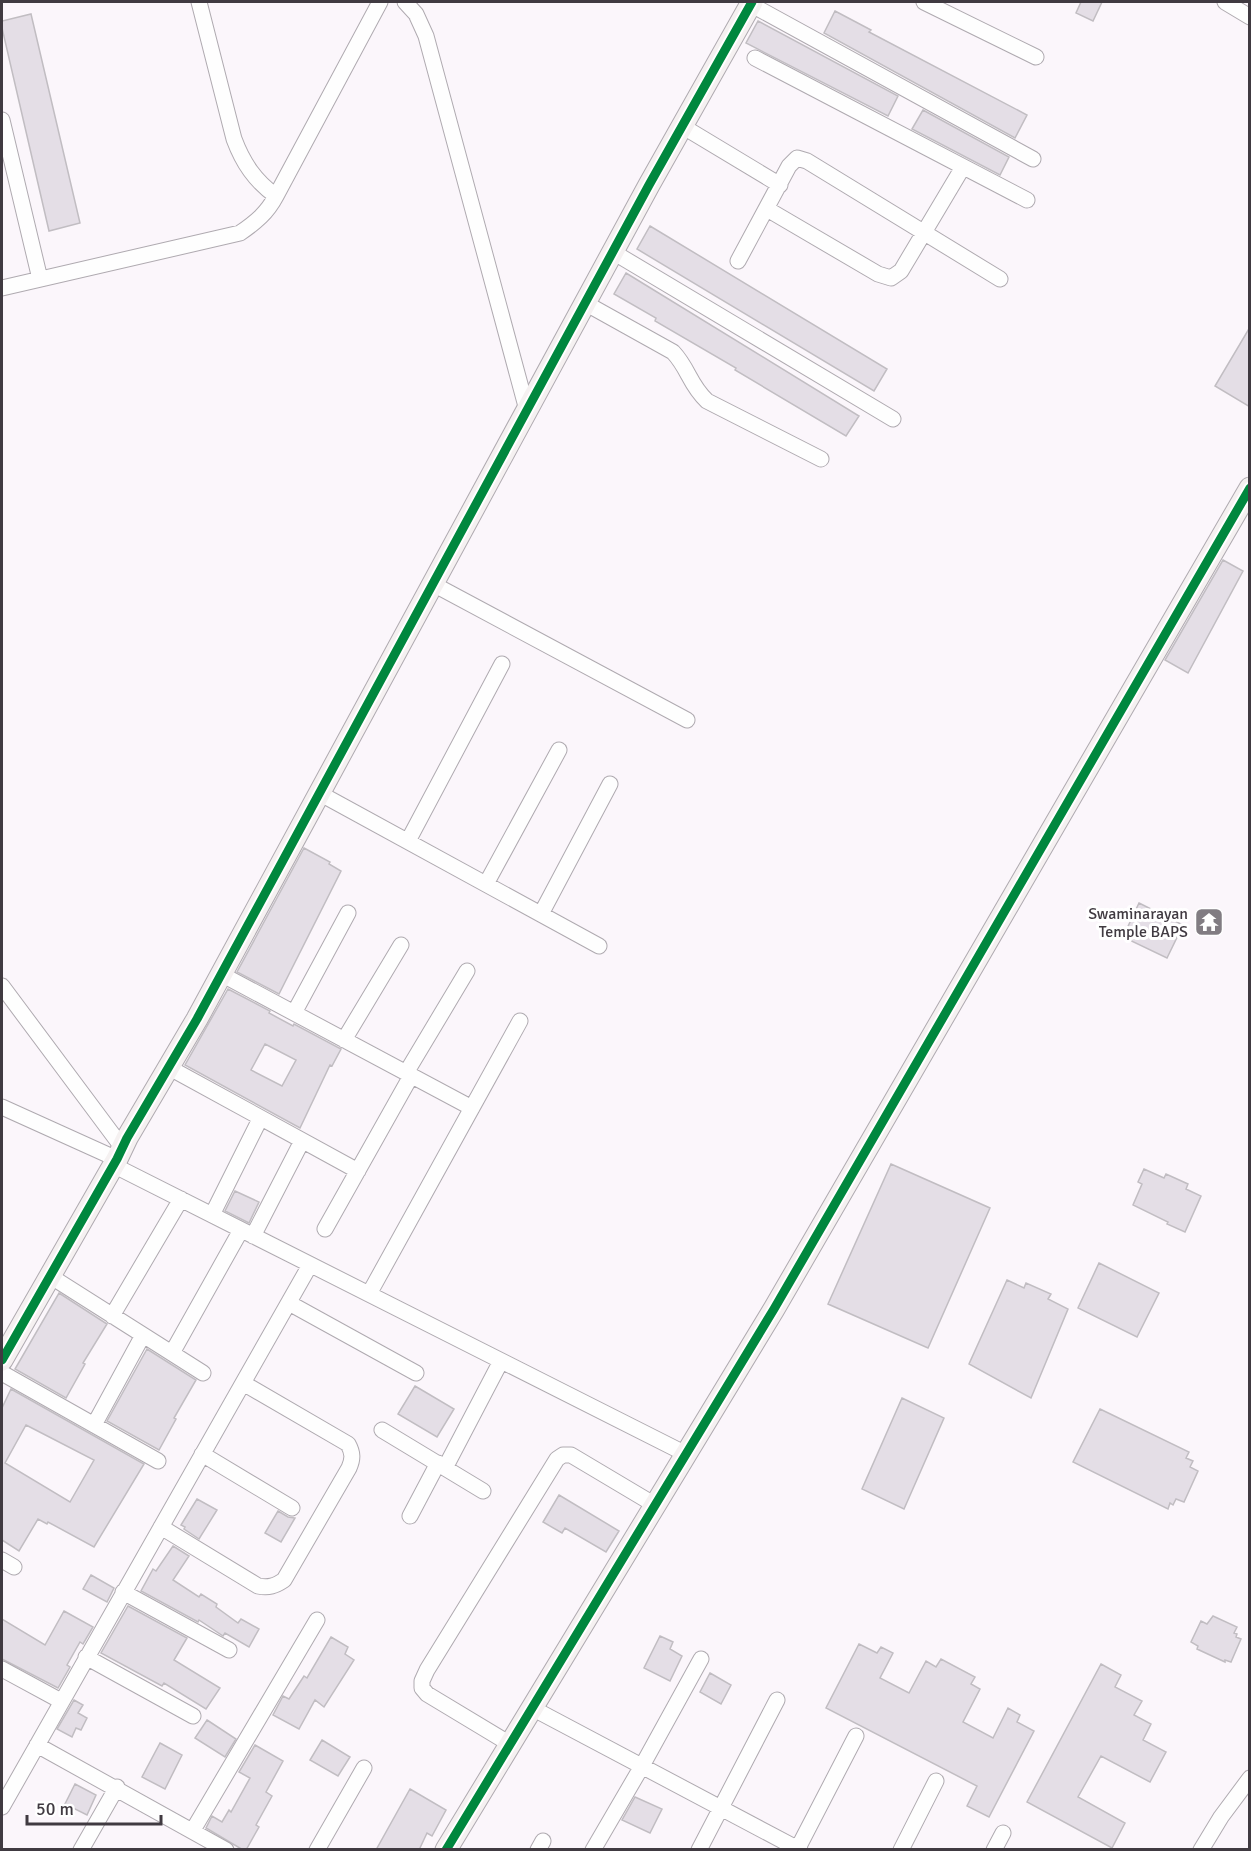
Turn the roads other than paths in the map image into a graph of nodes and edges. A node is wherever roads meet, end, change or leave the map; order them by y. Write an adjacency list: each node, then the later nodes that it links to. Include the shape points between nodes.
1 (199, 2): 15 (street, via 237,146 249,171)
2 (380, 2): 15 (street)
3 (405, 2): 25 (street, via 416,14 426,36)
4 (924, 2): 8 (street)
5 (1225, 2): 7 (street)
6 (751, 3): 11 (street); 12 (street)
7 (1250, 17)
8 (1036, 57)
9 (755, 58): 13 (street)
10 (2, 120): 21 (street)
11 (682, 126): 14 (street); 19 (street)
12 (1033, 159)
13 (963, 167): 16 (street); 18 (street)
14 (780, 185): 17 (street); 18 (street, via 797,158 807,161)
15 (276, 196): 21 (street, via 258,221 240,233)
16 (1027, 200)
17 (767, 208): 18 (street, via 891,278 901,272); 20 (street)
18 (926, 233): 22 (street)
19 (613, 252): 24 (street); 26 (street)
20 (738, 261)
21 (40, 279): 23 (street)
22 (1000, 279)
23 (2, 288)
24 (585, 303): 25 (street); 27 (street, via 673,352 682,361 696,391 707,400)
25 (527, 410): 29 (street)
26 (894, 419)
27 (821, 459)
28 (1250, 488): 75 (street)
29 (433, 584): 31 (street); 34 (street)
30 (502, 664): 35 (street)
31 (687, 720)
32 (559, 750): 36 (street)
33 (610, 784): 38 (street)
34 (319, 793): 35 (street); 42 (street)
35 (408, 841): 36 (street)
36 (486, 884): 38 (street)
37 (348, 913): 44 (street)
38 (541, 914): 40 (street)
39 (401, 945): 46 (street)
40 (599, 946)
41 (467, 971): 48 (street)
42 (221, 974): 44 (street); 47 (street)
43 (2, 986): 53 (street)
44 (294, 1013): 46 (street)
45 (520, 1021): 50 (street)
46 (344, 1040): 48 (street)
47 (168, 1067): 51 (street); 53 (street)
48 (409, 1074): 50 (street); 54 (street)
49 (2, 1107): 53 (street)
50 (472, 1108): 61 (street)
51 (260, 1119): 52 (street); 56 (street)
52 (302, 1141): 54 (street); 58 (street)
53 (117, 1157): 55 (street); 60 (street)
54 (358, 1171): 57 (street)
55 (181, 1199): 56 (street); 63 (street)
56 (212, 1215): 58 (street)
57 (325, 1229)
58 (247, 1233): 59 (street); 65 (street)
59 (310, 1265): 61 (street); 62 (street)
60 (50, 1276): 63 (street); 66 (street)
61 (369, 1294): 67 (street)
62 (289, 1303): 70 (street); 71 (street)
63 (112, 1316): 64 (street)
64 (143, 1335): 65 (street); 72 (street)
65 (172, 1353): 69 (street)
66 (2, 1360)
67 (501, 1361): 75 (street); 77 (street)
68 (2, 1373): 72 (street)
69 (203, 1373)
70 (416, 1373)
71 (243, 1383): 74 (street); 82 (street, via 348,1444 353,1459 349,1468 284,1580 276,1585 258,1586)
72 (94, 1425): 76 (street)
73 (382, 1430): 77 (street)
74 (202, 1454): 80 (street); 82 (street)
75 (686, 1454): 79 (street)
76 (158, 1461)
77 (441, 1466): 78 (street); 81 (street)
78 (483, 1491)
79 (655, 1505): 91 (street); 94 (street, via 571,1455 563,1455 427,1670 422,1688 427,1694)
80 (292, 1508)
81 (410, 1516)
82 (161, 1527): 83 (street)
83 (123, 1592): 85 (street); 86 (street)
84 (317, 1620): 103 (street)
85 (229, 1650)
86 (86, 1657): 90 (street); 92 (street)
87 (700, 1659): 96 (street)
88 (2, 1669): 90 (street)
89 (777, 1700): 101 (street)
90 (61, 1701): 95 (street)
91 (532, 1707): 94 (street); 96 (street)
92 (193, 1716)
93 (856, 1736): 105 (street)
94 (510, 1744): 109 (street)
95 (37, 1745): 100 (street); 102 (street)
96 (642, 1766): 101 (street); 110 (street)
97 (364, 1768): 108 (street)
98 (1250, 1778): 114 (street)
99 (936, 1781): 112 (street)
100 (117, 1787): 103 (street); 106 (street)
101 (721, 1807): 105 (street); 111 (street)
102 (2, 1808)
103 (193, 1830): 107 (street)
104 (1003, 1833): 113 (street)
105 (798, 1849)
106 (81, 1850)
107 (226, 1850)
108 (317, 1850)
109 (446, 1850)
110 (593, 1850)
111 (699, 1850)
112 (901, 1850)
113 (994, 1850)
114 (1201, 1850)

